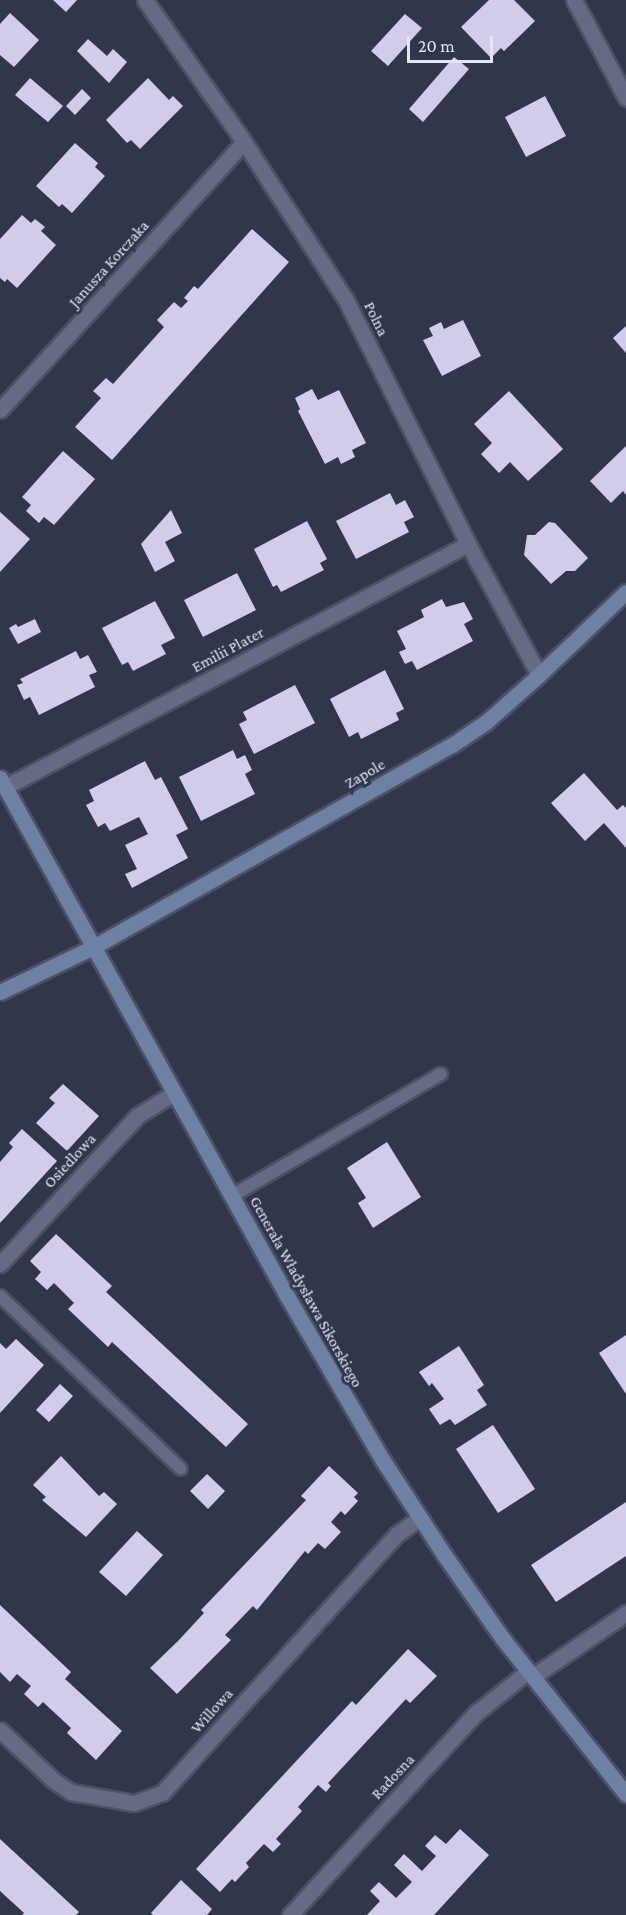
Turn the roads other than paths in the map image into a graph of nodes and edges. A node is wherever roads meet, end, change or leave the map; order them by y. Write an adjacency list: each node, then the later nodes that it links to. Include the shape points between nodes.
1 (145, 0): 4 (street, Polna)
2 (574, 0): 3 (street)
3 (626, 98)
4 (244, 142): 5 (street, Janusza Korczaka); 6 (street, Polna, via 346,300)
5 (0, 410)
6 (468, 544): 8 (street, Polna); 9 (street, Emilii Plater)
7 (626, 592): 8 (street, Zapole)
8 (539, 675): 10 (street, Zapole, via 486,722 452,744)
9 (2, 782): 10 (street, Generała Władysława Sikorskiego)
10 (93, 947): 11 (street, Zapole); 13 (street, Generała Władysława Sikorskiego)
11 (0, 992)
12 (441, 1074): 14 (lane)
13 (174, 1093): 14 (street, Generała Władysława Sikorskiego); 15 (street, Osiedlowa, via 137,1116)
14 (232, 1197): 18 (street, Generała Władysława Sikorskiego, via 344,1396)
15 (0, 1264)
16 (0, 1296): 17 (lane)
17 (180, 1469)
18 (420, 1518): 20 (street, Generała Władysława Sikorskiego); 21 (street, Willowa, via 397,1534 162,1793 134,1803 71,1792)
19 (626, 1613): 20 (street, Radosna)
20 (530, 1674): 22 (street, Generała Władysława Sikorskiego); 23 (street, Radosna, via 477,1713)
21 (0, 1730)
22 (626, 1794)
23 (290, 1915)

